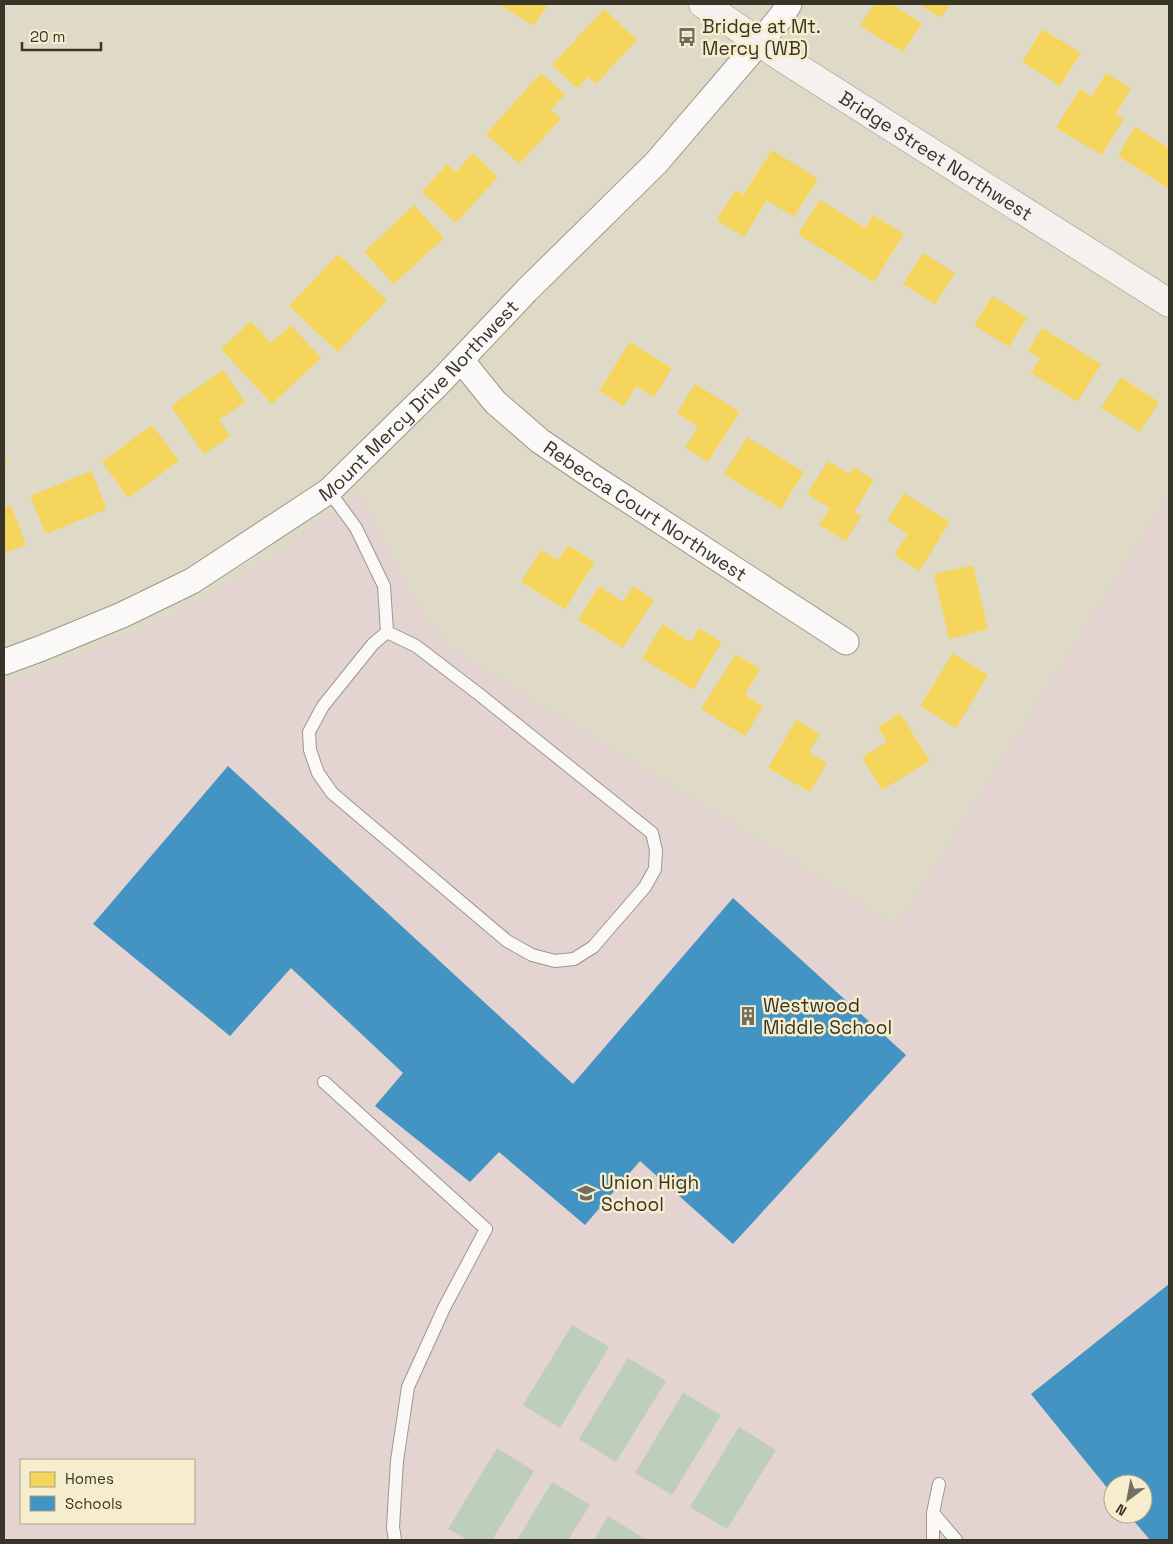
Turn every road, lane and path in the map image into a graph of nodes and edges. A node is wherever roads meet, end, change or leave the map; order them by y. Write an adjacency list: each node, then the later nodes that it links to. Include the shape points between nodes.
1 (703, 4): 3 (main road, Bridge Street Northwest)
2 (789, 4): 3 (street, Mount Mercy Drive Northwest)
3 (760, 42): 4 (main road, Bridge Street Northwest); 5 (street, Mount Mercy Drive Northwest, via 656,163)
4 (1169, 304)
5 (461, 360): 6 (street, Mount Mercy Drive Northwest); 8 (street, Rebecca Court Northwest, via 495,402 540,441)
6 (328, 491): 7 (lane, via 356,528 384,586); 9 (street, Mount Mercy Drive Northwest, via 192,581 122,615)
7 (387, 632): 7 (lane, via 323,706 309,732 310,750 318,772 332,793 507,942 532,955 555,961 574,959 593,947 645,887 655,869 656,850 652,833 416,646)
8 (846, 642)
9 (4, 662)
10 (324, 1082): 13 (lane, via 486,1229 444,1308 408,1387 397,1461)
11 (939, 1484): 12 (lane)
12 (933, 1513): 14 (lane); 15 (lane)
13 (395, 1540)
14 (933, 1540)
15 (956, 1540)

